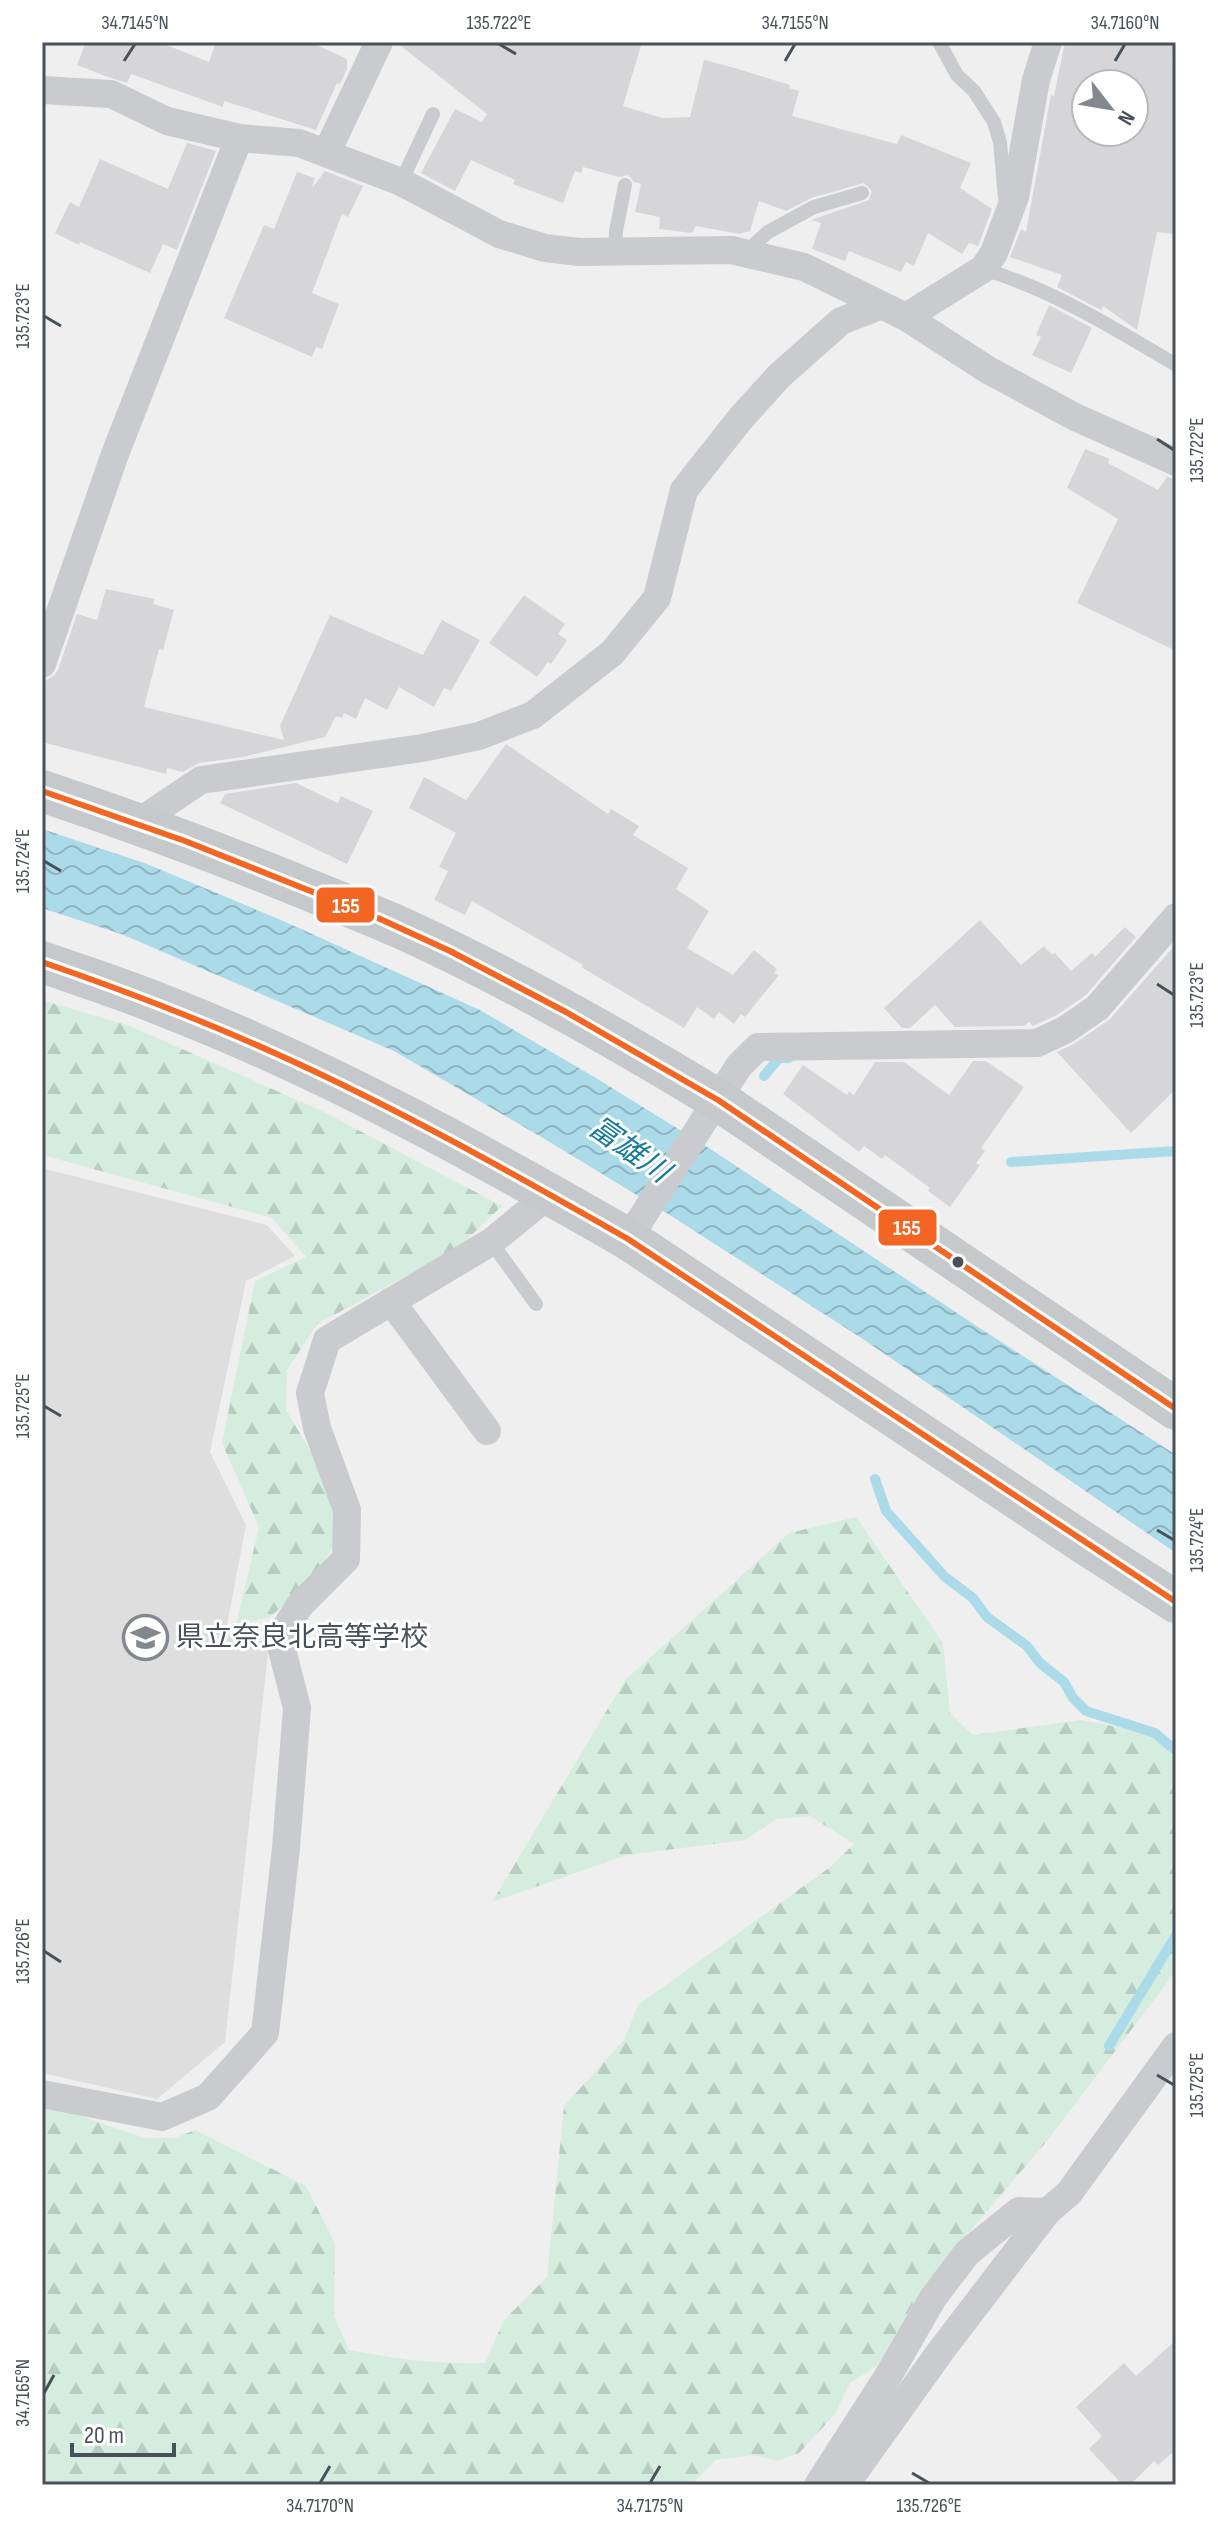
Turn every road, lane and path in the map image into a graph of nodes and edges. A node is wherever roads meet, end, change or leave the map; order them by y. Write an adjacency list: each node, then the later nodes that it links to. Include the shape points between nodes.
1 (379, 42): 7 (street)
2 (939, 42): 11 (lane, via 994,122)
3 (1048, 42): 11 (street)
4 (42, 90): 6 (street, via 111,94 167,121)
5 (433, 114): 8 (lane)
6 (239, 138): 7 (street, via 299,143); 19 (street, via 115,454)
7 (327, 152): 8 (street)
8 (401, 182): 12 (street, via 499,234 545,248)
9 (625, 185): 12 (lane)
10 (862, 193): 13 (lane, via 814,207 768,232)
11 (1008, 215): 14 (street)
12 (615, 252): 13 (street)
13 (744, 254): 15 (street, via 804,267)
14 (983, 269): 16 (street); 17 (lane, via 1021,280 1096,317)
15 (880, 306): 16 (street); 21 (street, via 841,321 741,418 684,490 657,598 612,653 533,715 479,736 422,748 201,780)
16 (906, 317): 18 (street, via 1075,417)
17 (1176, 365)
18 (1176, 462)
19 (42, 664)
20 (42, 791): 21 (main road)
21 (137, 823): 24 (main road, via 409,931 544,1000)
22 (1176, 917): 24 (street, via 1097,1008 1037,1043 758,1047)
23 (42, 962): 25 (main road, via 163,1005 319,1073)
24 (718, 1100): 26 (street); 30 (main road)
25 (550, 1194): 26 (main road); 27 (street)
26 (628, 1239): 32 (main road)
27 (491, 1242): 28 (street); 29 (lane)
28 (391, 1301): 31 (street); 34 (street, via 327,1340 310,1393 347,1510 346,1559 300,1605 279,1638 297,1708 265,2033 208,2097 162,2117)
29 (536, 1304)
30 (1176, 1409)
31 (487, 1431)
32 (1176, 1602)
33 (1176, 2046): 35 (street, via 1069,2193)
34 (42, 2094)
35 (1047, 2212): 36 (street, via 1019,2211 967,2253 933,2298); 37 (street)
36 (818, 2485)
37 (845, 2485)

